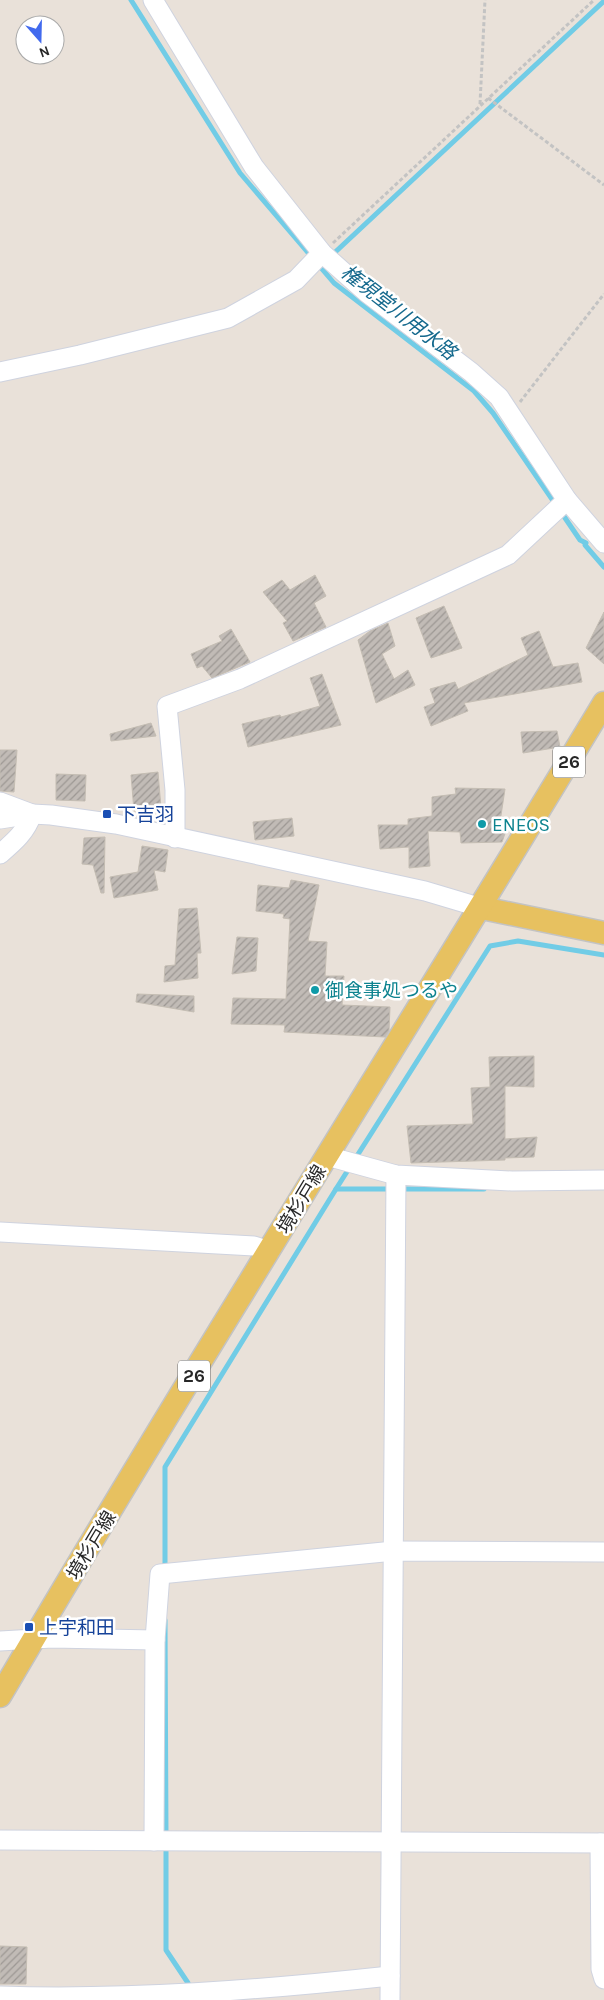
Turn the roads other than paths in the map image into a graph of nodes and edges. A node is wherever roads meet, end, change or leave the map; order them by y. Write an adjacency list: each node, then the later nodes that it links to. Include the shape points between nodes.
1 (152, 0): 2 (street, via 254,167)
2 (322, 254): 3 (street, via 296,280 228,318); 4 (street, via 499,397)
3 (0, 372)
4 (567, 500): 5 (street); 10 (street, via 508,555 240,680 167,706 175,790)
5 (604, 543)
6 (604, 703): 12 (main road, 境杉戸線 / 26)
7 (0, 802): 8 (street)
8 (32, 814): 9 (street); 10 (street, via 70,816); 11 (street, via 28,826)
9 (0, 818)
10 (175, 838): 12 (street, via 425,891)
11 (0, 854)
12 (482, 908): 13 (main road); 14 (main road, 境杉戸線 / 26)
13 (604, 933)
14 (327, 1156): 15 (street); 18 (main road, 境杉戸線 / 26)
15 (396, 1175): 16 (street, via 512,1181); 19 (street)
16 (604, 1180)
17 (0, 1232): 18 (street, via 254,1246)
18 (270, 1251): 21 (main road, 境杉戸線 / 26)
19 (394, 1551): 20 (street); 22 (street, via 160,1574); 27 (street)
20 (604, 1552)
21 (33, 1640): 22 (street); 23 (street); 24 (main road, 境杉戸線 / 26)
22 (155, 1640): 26 (street)
23 (0, 1642)
24 (0, 1696)
25 (0, 1840): 26 (street)
26 (154, 1841): 27 (street)
27 (390, 1842): 28 (street); 29 (street)
28 (602, 1843): 30 (street, via 601,1969)
29 (390, 1976): 31 (street, via 121,1997); 32 (street)
30 (604, 1979)
31 (0, 1996)
32 (390, 2000)

